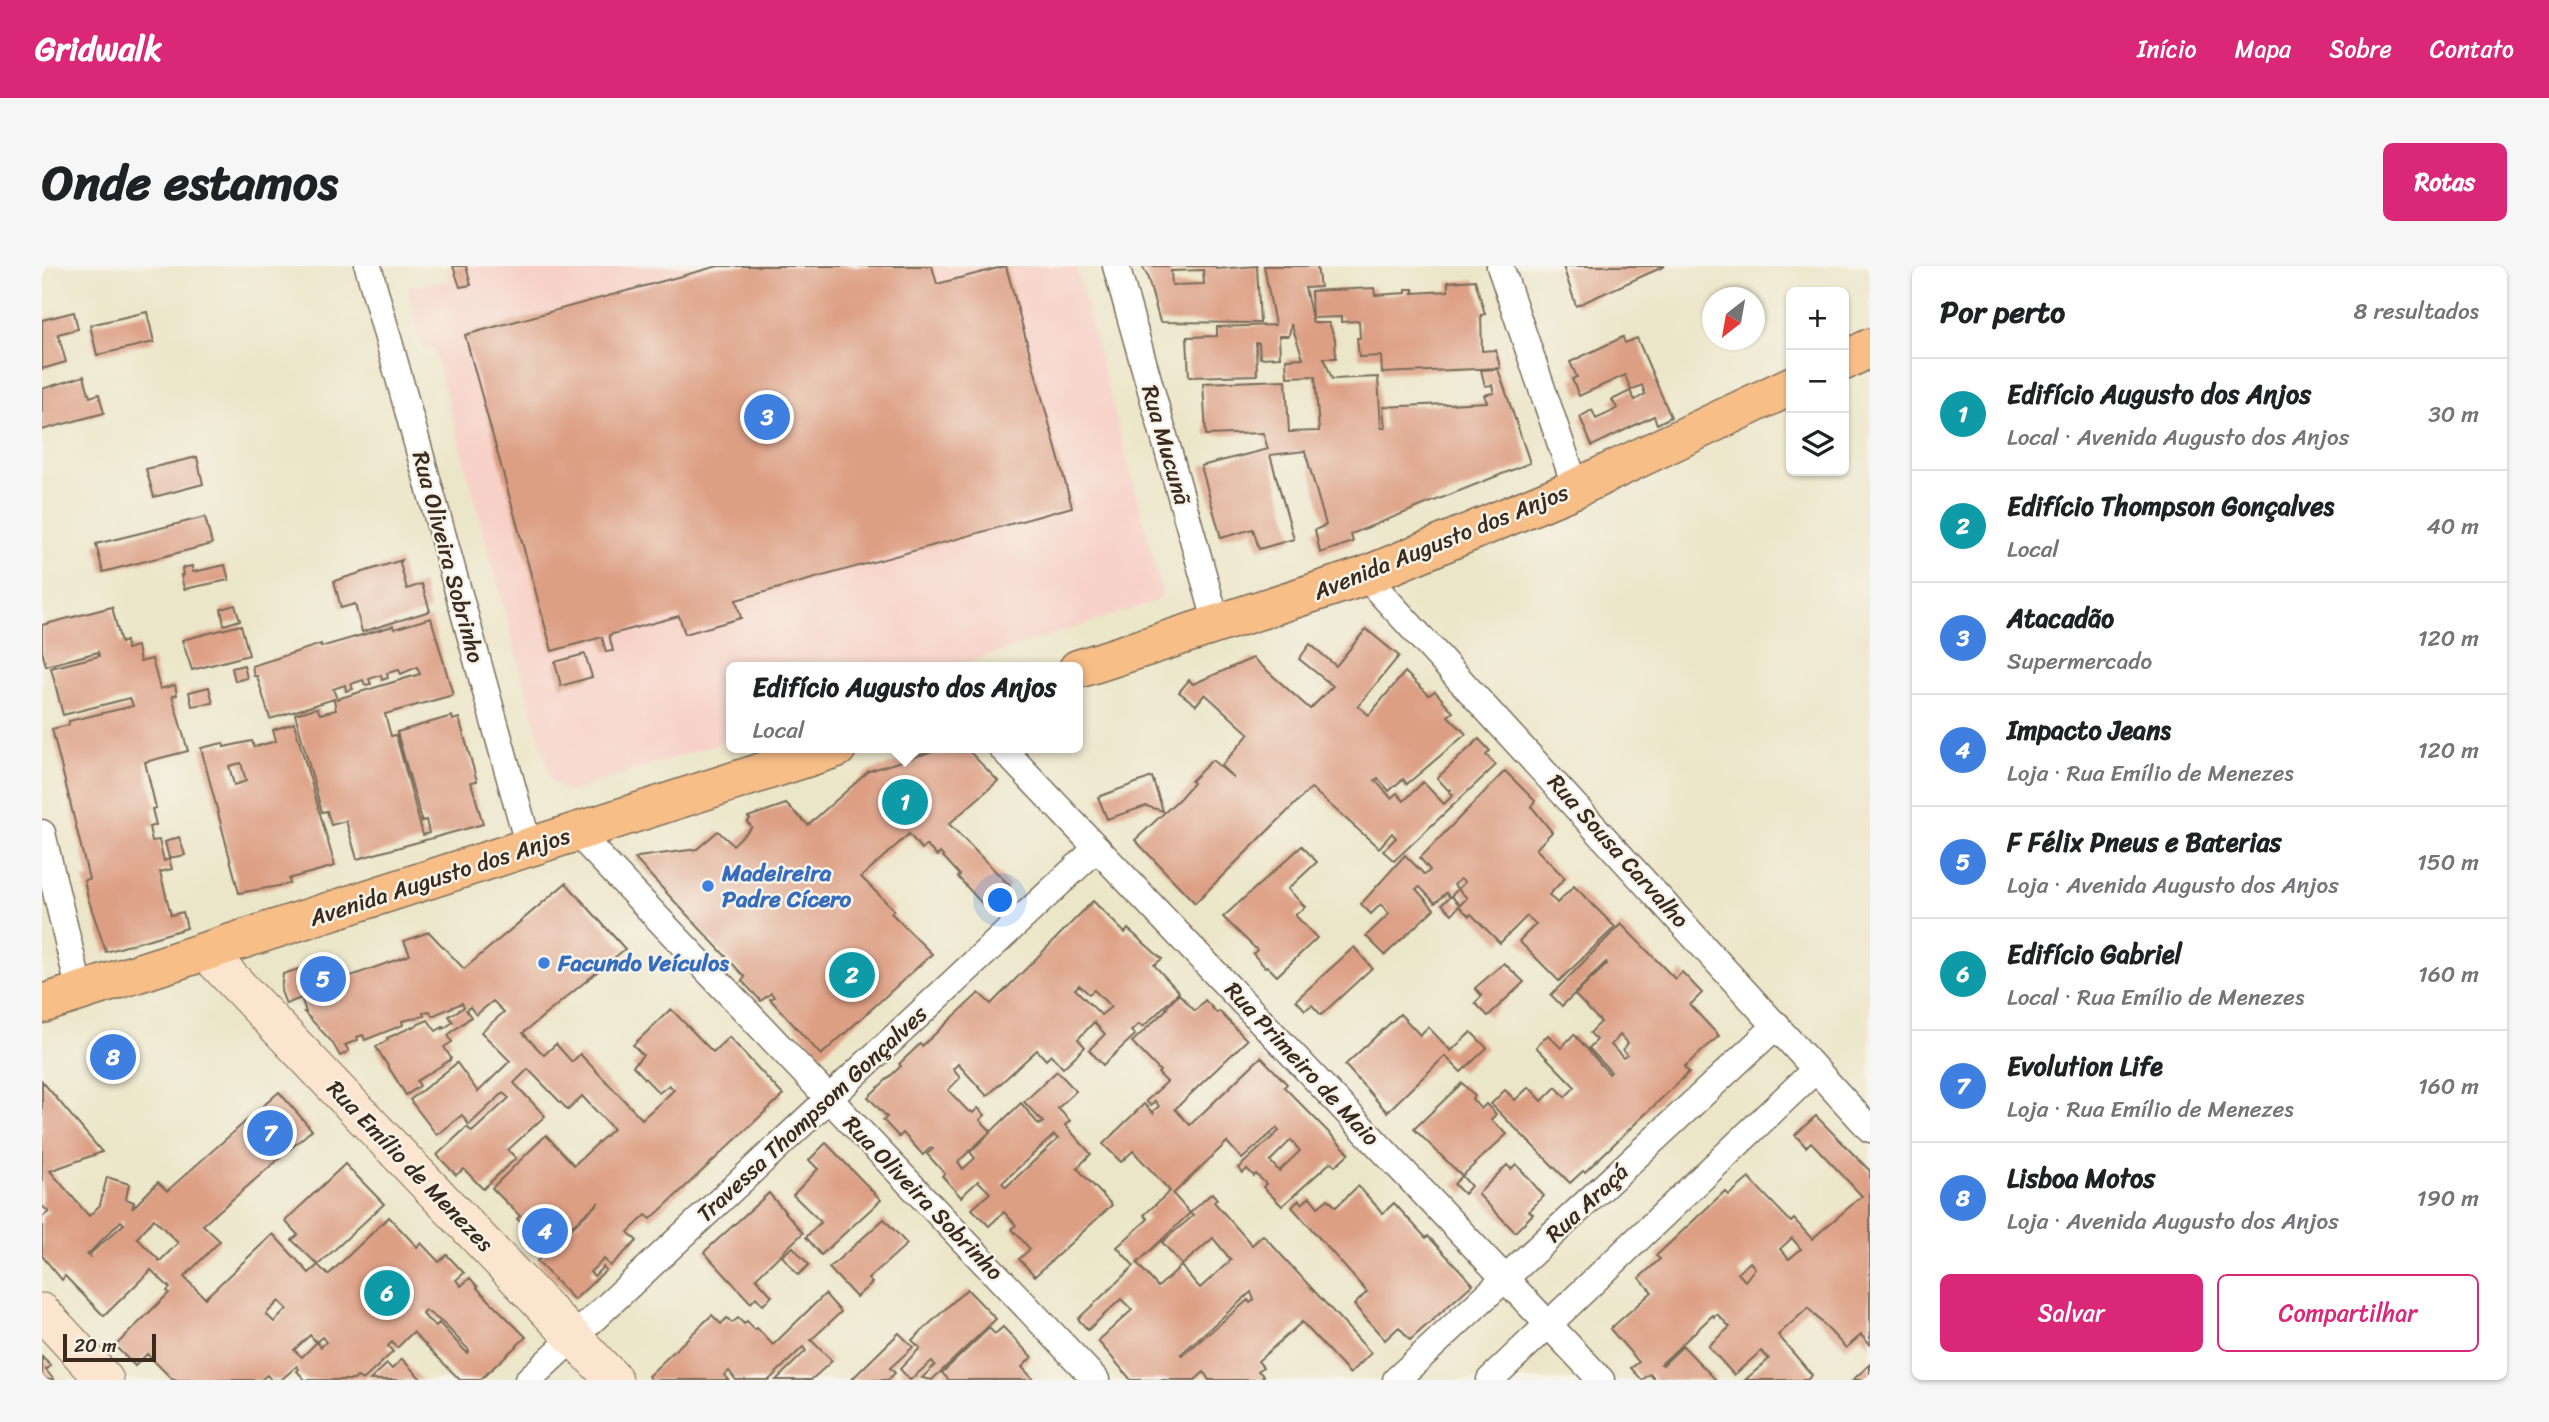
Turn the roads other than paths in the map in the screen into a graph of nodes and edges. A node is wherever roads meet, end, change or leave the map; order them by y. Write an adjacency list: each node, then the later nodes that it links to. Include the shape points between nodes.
1 (368, 266): 15 (street, Rua Oliveira Sobrinho)
2 (1116, 266): 9 (street, Rua Mucunã)
3 (1500, 266): 7 (street)
4 (1870, 348): 5 (main road)
5 (1849, 358)
6 (1786, 388): 7 (main road, Avenida Augusto dos Anjos)
7 (1576, 488): 8 (main road, Avenida Augusto dos Anjos)
8 (1365, 576): 9 (main road, Avenida Augusto dos Anjos); 20 (street, Rua Sousa Carvalho)
9 (1217, 624): 10 (main road, Avenida Augusto dos Anjos)
10 (1083, 667)
11 (822, 753): 14 (main road, Avenida Augusto dos Anjos)
12 (1007, 753): 16 (street, Rua Primeiro de Maio)
13 (42, 833): 18 (street)
14 (577, 833): 15 (main road, Avenida Augusto dos Anjos); 22 (street, Rua Oliveira Sobrinho)
15 (529, 847): 17 (main road, Avenida Augusto dos Anjos)
16 (1097, 848): 22 (street, Travessa Thompsom Gonçalves); 24 (street, Rua Primeiro de Maio)
17 (206, 951): 18 (main road, Avenida Augusto dos Anjos); 27 (street, Rua Emílio de Menezes)
18 (80, 992): 19 (main road, Avenida Augusto dos Anjos)
19 (42, 1004)
20 (1777, 1025): 21 (street, Rua Sousa Carvalho); 24 (street, Rua Araçá)
21 (1815, 1070): 23 (street, Rua Sousa Carvalho); 26 (street)
22 (828, 1098): 27 (street, Travessa Thompsom Gonçalves); 31 (street, Rua Oliveira Sobrinho)
23 (1870, 1129)
24 (1506, 1279): 26 (street, Rua Primeiro de Maio); 32 (street, Rua Araçá)
25 (42, 1312): 28 (street)
26 (1549, 1325): 33 (street); 34 (street, Rua Primeiro de Maio)
27 (574, 1338): 29 (street, Travessa Thompsom Gonçalves); 30 (street, Rua Emílio de Menezes)
28 (105, 1380)
29 (528, 1380)
30 (614, 1380)
31 (1096, 1380)
32 (1396, 1380)
33 (1490, 1380)
34 (1601, 1380)

